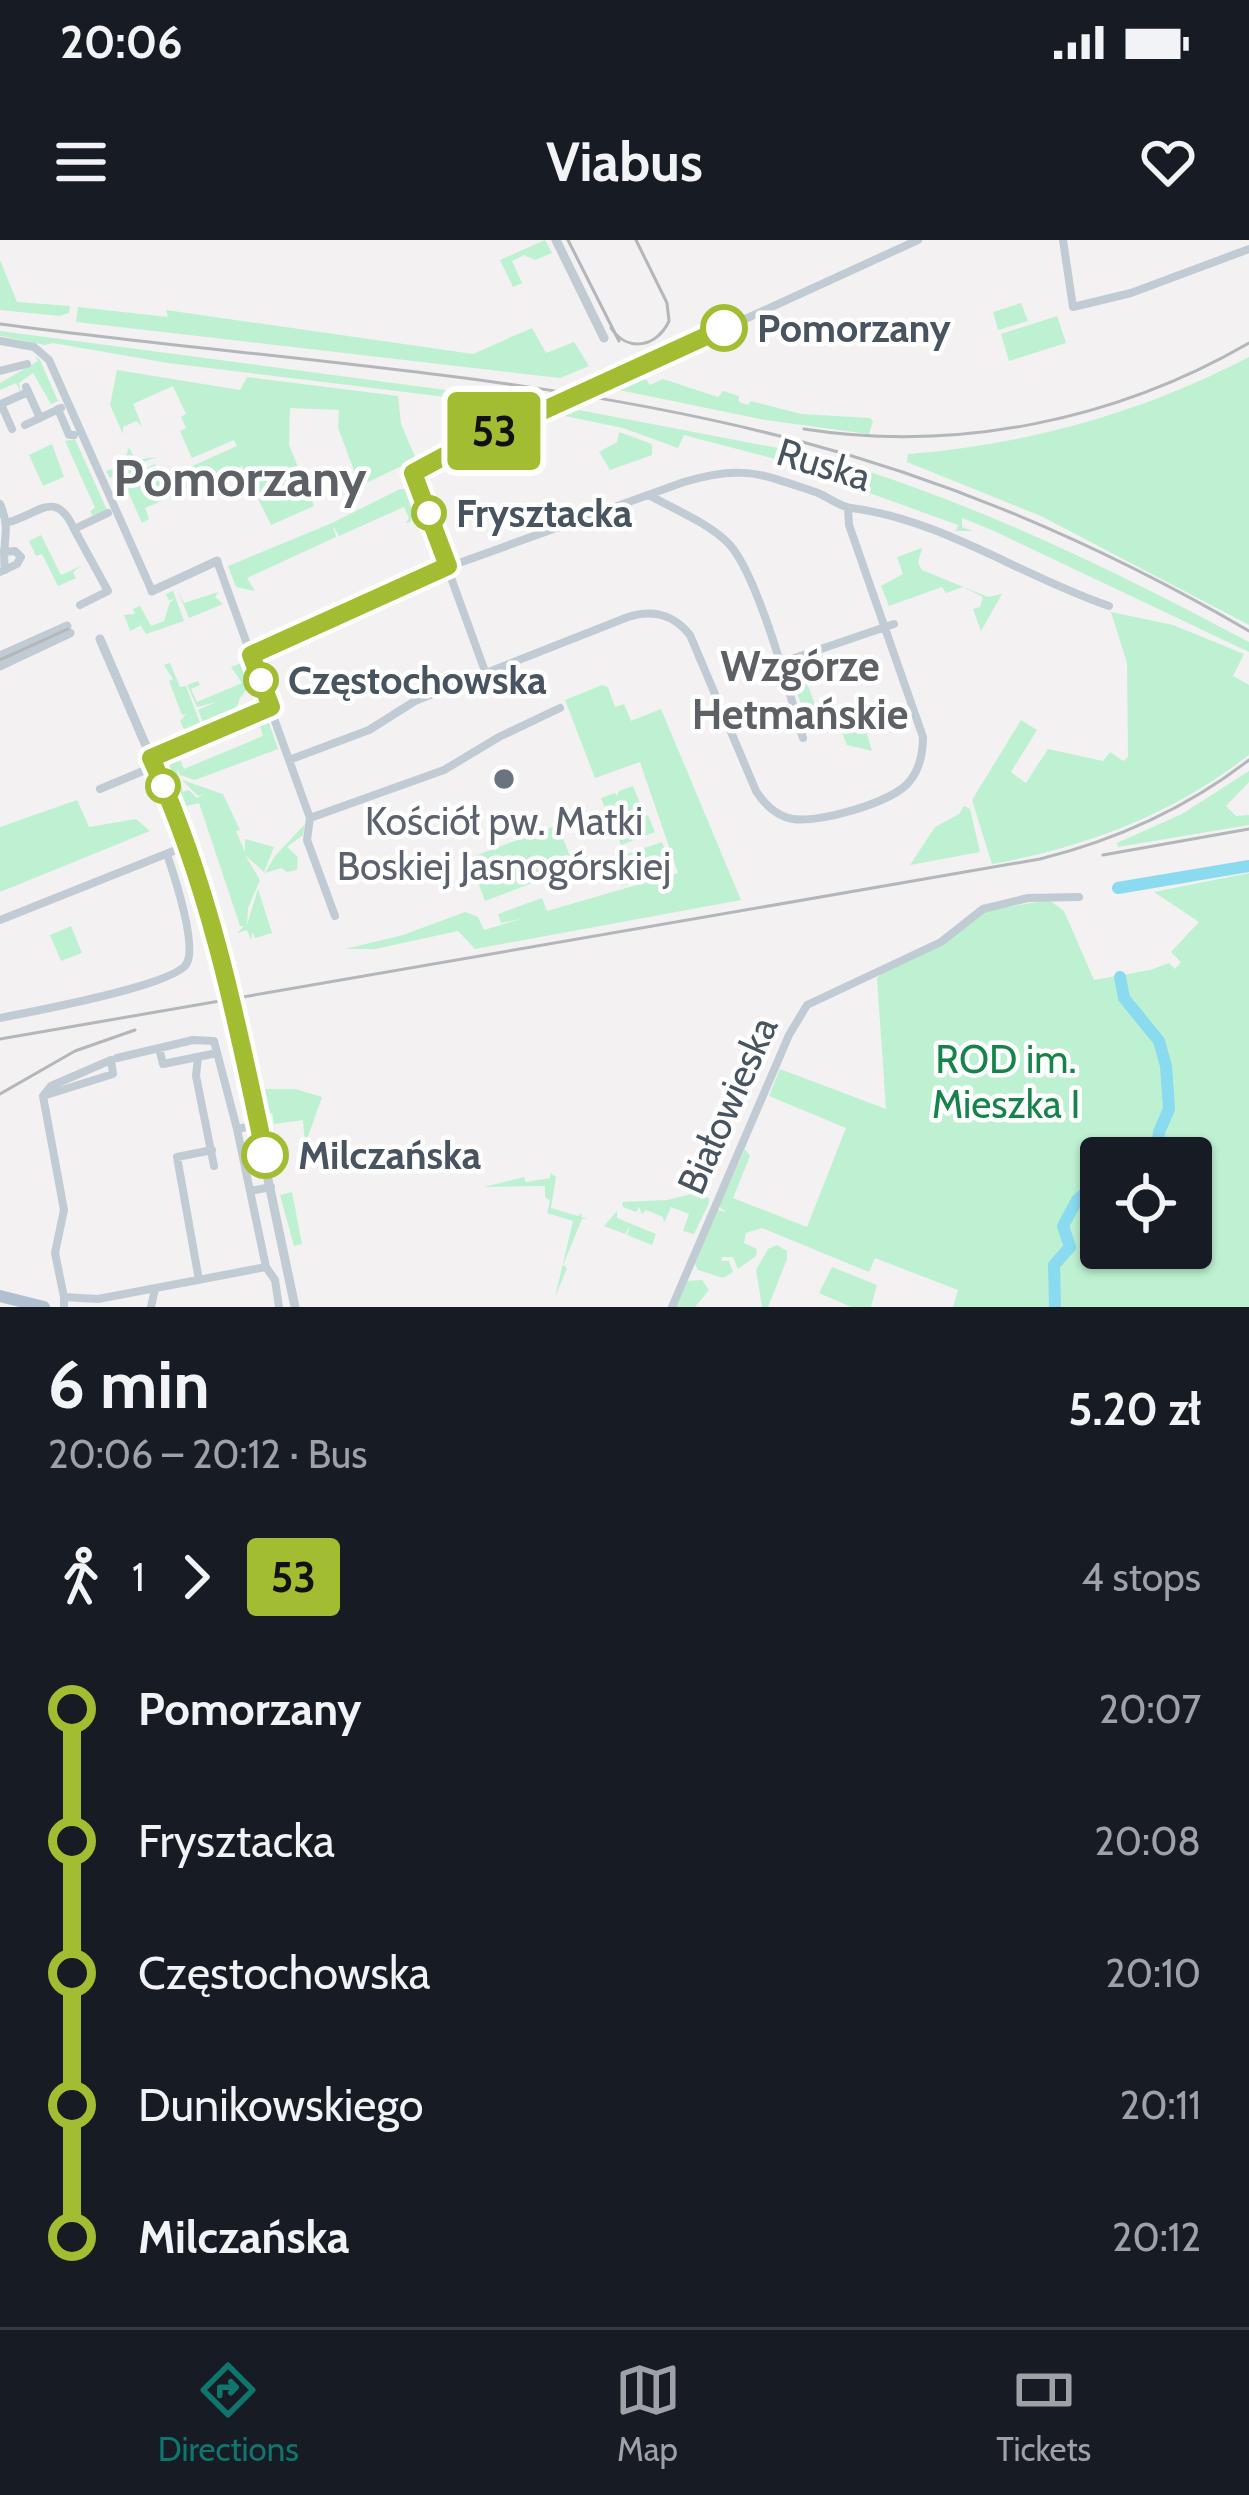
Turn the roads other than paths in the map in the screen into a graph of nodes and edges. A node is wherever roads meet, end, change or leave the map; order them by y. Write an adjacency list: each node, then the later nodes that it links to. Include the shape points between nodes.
1 (556, 240): 6 (street)
2 (918, 240): 5 (street)
3 (1063, 240): 4 (street, via 1072,307)
4 (1249, 249)
5 (719, 331): 15 (street, bridge)
6 (604, 338)
7 (0, 341): 26 (street, via 42,352)
8 (28, 364): 9 (street)
9 (0, 371)
10 (1, 404): 11 (street, via 27,390); 13 (street)
11 (40, 418): 12 (street); 14 (street, via 59,409)
12 (25, 425)
13 (12, 429)
14 (74, 435)
15 (413, 473): 24 (street)
16 (648, 495): 18 (street, Ruska, via 741,470); 24 (street, Ruska); 33 (street, via 731,546)
17 (0, 504): 20 (street)
18 (848, 508): 28 (street, Ruska, via 915,524); 29 (street)
19 (108, 513): 21 (street)
20 (8, 522): 21 (street, via 58,506); 22 (street)
21 (74, 529): 27 (street, via 108,591)
22 (3, 552): 25 (street); 25 (street, via 21,557)
23 (217, 561): 26 (street); 31 (street)
24 (448, 566): 31 (street, Ruska); 35 (street)
25 (2, 571)
26 (152, 591)
27 (80, 605)
28 (1108, 606)
29 (889, 625): 33 (street); 35 (street, via 921,728 918,768 887,799 805,819 778,814 758,795 687,631 668,616 638,614)
30 (100, 639): 40 (street)
31 (251, 655): 36 (street)
32 (0, 656): 34 (street, via 68,629)
33 (780, 663): 38 (street)
34 (0, 666)
35 (486, 674): 39 (street)
36 (271, 707): 39 (street); 40 (street)
37 (560, 708): 42 (street, via 424,778)
38 (803, 738)
39 (289, 760): 42 (street)
40 (153, 762): 41 (street); 43 (street)
41 (100, 789)
42 (310, 818): 46 (street, via 307,840)
43 (186, 846): 44 (street); 54 (street, bridge)
44 (166, 854): 47 (street); 48 (street, via 189,952 182,970)
45 (1079, 897): 69 (street, Białowieska, via 987,907 941,942 807,1005)
46 (335, 916)
47 (0, 920)
48 (0, 1018)
49 (159, 1048): 50 (street, via 211,1039); 51 (street, via 163,1064); 52 (street)
50 (217, 1053): 51 (street); 55 (street)
51 (197, 1057): 56 (street)
52 (117, 1058)
53 (43, 1096): 53 (street, via 51,1086 111,1060 113,1074); 64 (street, via 64,1210 55,1253)
54 (259, 1125): 55 (street); 58 (street)
55 (237, 1129): 59 (street)
56 (212, 1150): 57 (street); 61 (street, via 177,1157)
57 (214, 1166)
58 (271, 1187): 59 (street); 68 (street)
59 (250, 1191): 60 (street)
60 (266, 1267): 61 (street); 67 (street)
61 (199, 1280): 62 (street)
62 (155, 1289): 64 (street); 65 (street)
63 (0, 1296): 66 (main road)
64 (64, 1302)
65 (153, 1306)
66 (44, 1307)
67 (279, 1307)
68 (295, 1307)
69 (672, 1307)

